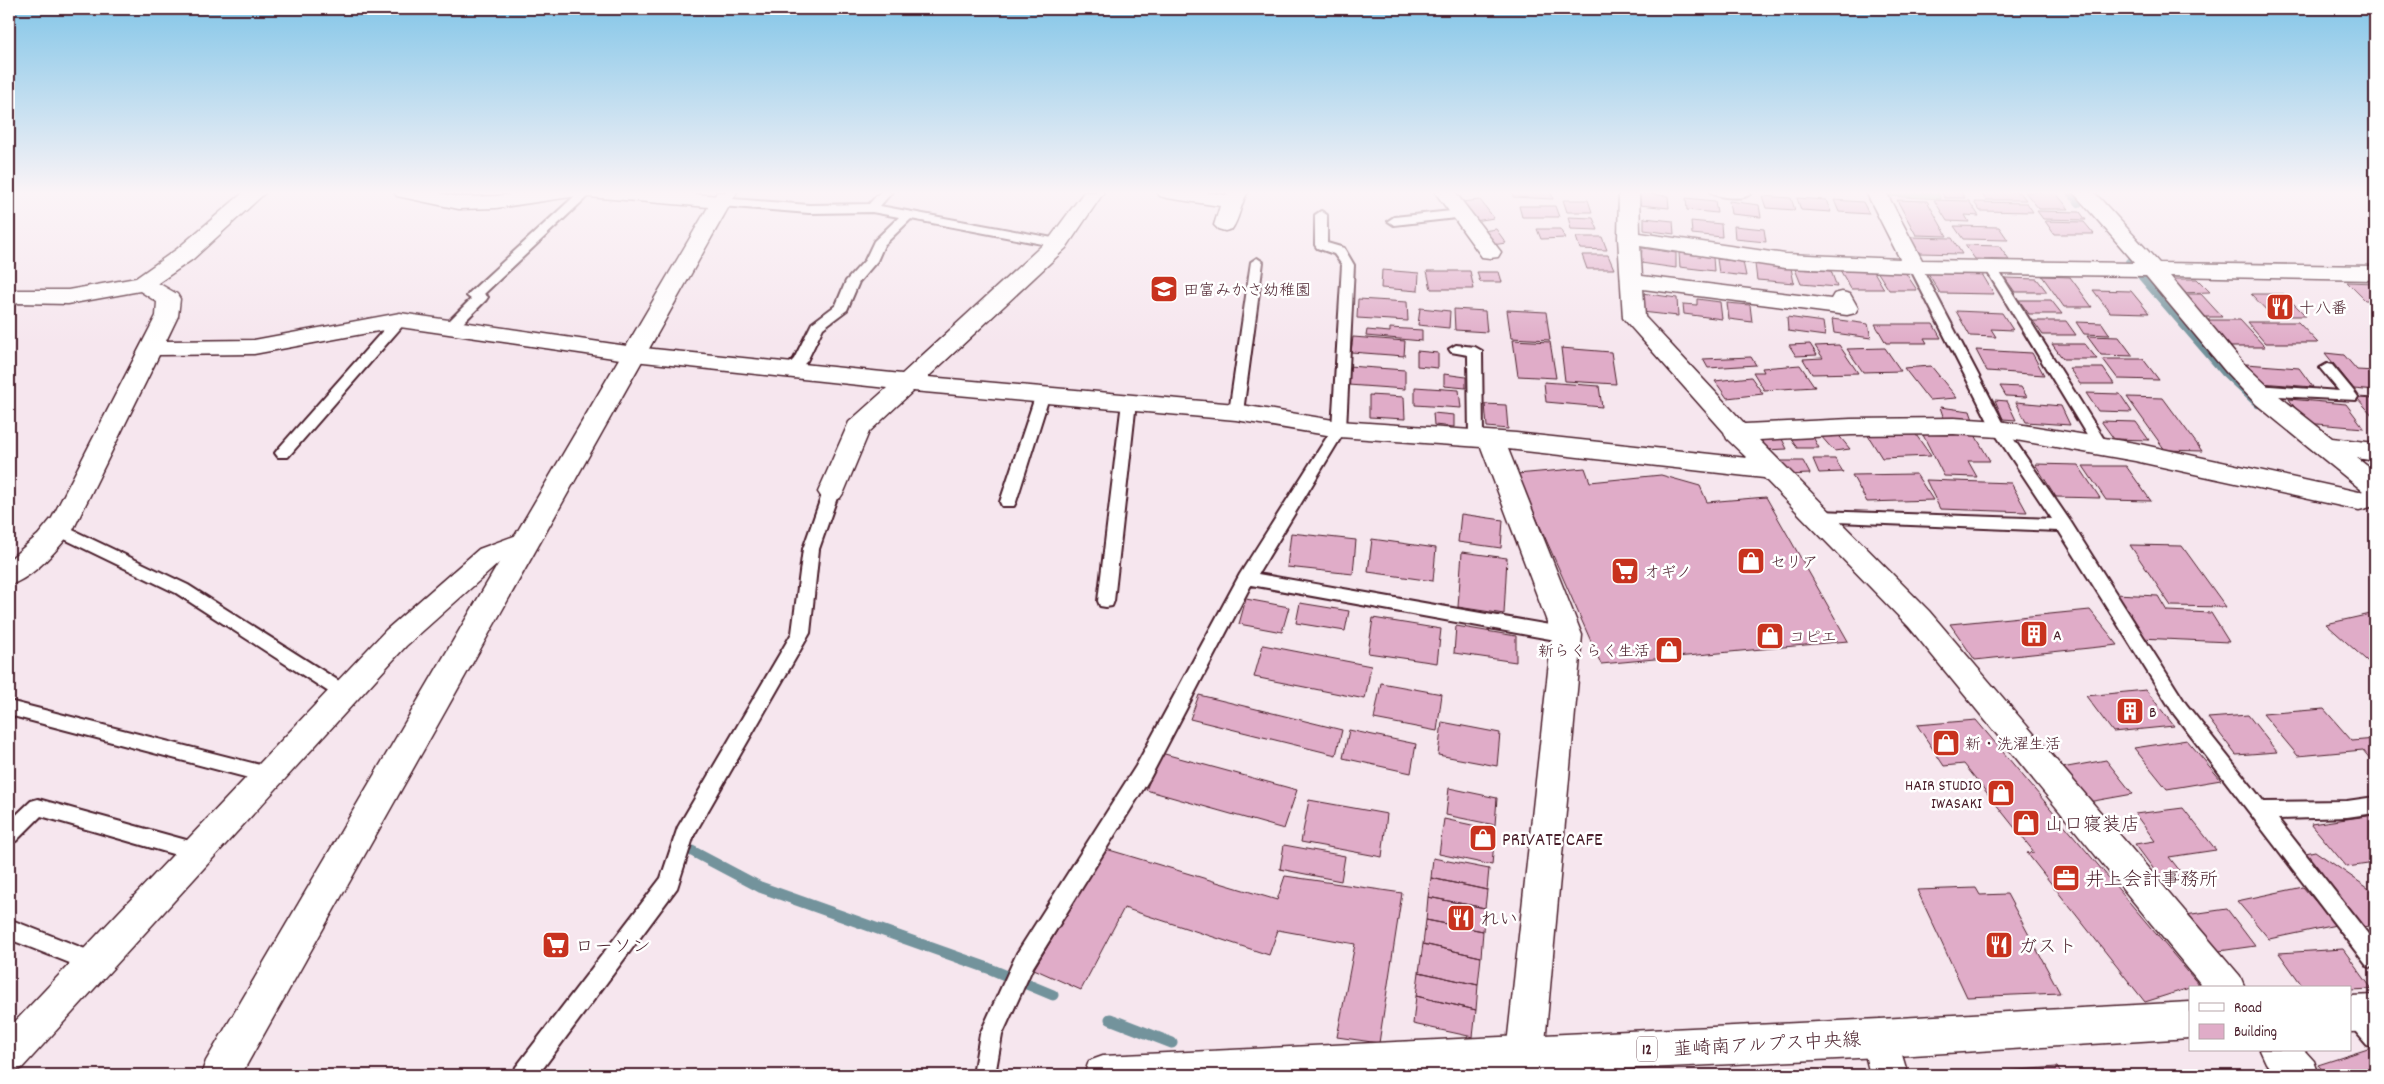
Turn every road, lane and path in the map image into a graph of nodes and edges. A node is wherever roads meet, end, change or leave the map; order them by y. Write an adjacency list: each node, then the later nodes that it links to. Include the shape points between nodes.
1 (1058, 242): 29 (street)
2 (198, 243): 19 (street)
3 (531, 243): 23 (lane, via 474,296 481,297)
4 (698, 243): 26 (street)
5 (879, 243): 28 (lane, via 871,261 853,281 842,307 817,326 800,361)
6 (1321, 243): 34 (lane, via 1339,251 1348,265)
7 (1483, 243): 12 (street)
8 (1629, 243): 18 (street)
9 (1660, 243): 14 (street, via 1785,261)
10 (1903, 243): 14 (street)
11 (2121, 243): 16 (street)
12 (1490, 252)
13 (1257, 262): 33 (lane)
14 (1915, 266): 15 (street); 35 (lane)
15 (1992, 268): 16 (street); 39 (lane)
16 (2141, 269): 17 (street); 30 (street)
17 (2375, 273)
18 (1632, 281): 21 (street, via 1847,308); 36 (street, via 1634,318)
19 (143, 284): 20 (street, via 68,297); 24 (street, via 169,299 167,316)
20 (9, 298)
21 (1842, 299)
22 (400, 320): 23 (street); 24 (street, via 254,347); 41 (lane)
23 (451, 327): 26 (street)
24 (151, 348): 48 (street)
25 (1456, 349): 37 (lane, via 1475,351)
26 (634, 354): 28 (street); 49 (street)
27 (2327, 368): 30 (lane, via 2351,397)
28 (790, 370): 29 (street)
29 (908, 382): 31 (street); 43 (street, via 858,428)
30 (2257, 390): 38 (street)
31 (1043, 394): 32 (street); 45 (lane)
32 (1129, 402): 33 (street); 52 (lane)
33 (1236, 412): 34 (street)
34 (1340, 429): 37 (street); 51 (lane)
35 (1999, 429): 36 (street, via 1851,427); 39 (street); 47 (lane)
36 (1736, 433): 42 (street)
37 (1483, 438): 42 (street); 53 (street)
38 (2326, 446): 40 (street); 44 (street)
39 (2102, 448): 44 (street, via 2135,452 2359,502)
40 (2375, 452)
41 (282, 453)
42 (1772, 470): 46 (street)
43 (831, 492): 72 (lane, via 811,549 802,633 685,833 670,882)
44 (2372, 494)
45 (1008, 502)
46 (1818, 517): 47 (lane); 64 (street, via 1919,619)
47 (2064, 525): 58 (lane, via 2180,709)
48 (58, 530): 50 (street); 54 (lane, via 182,589)
49 (525, 542): 54 (street, via 489,556 396,638); 71 (street)
50 (9, 575)
51 (1246, 578): 53 (lane); 73 (lane, via 1143,772 1025,960 991,1034)
52 (1106, 600)
53 (1567, 635): 68 (street)
54 (344, 693): 56 (street)
55 (9, 708): 56 (lane)
56 (268, 775): 60 (street)
57 (2375, 805): 58 (lane, via 2347,809)
58 (2260, 811): 62 (lane)
59 (9, 836): 60 (lane, via 38,807)
60 (197, 852): 63 (street)
61 (9, 929): 63 (lane)
62 (2375, 959)
63 (95, 963): 69 (street)
64 (2225, 986)
65 (2189, 1020): 66 (street, 韮崎南アルプス中央線 / 12)
66 (1880, 1038): 68 (street, 韮崎南アルプス中央線 / 12); 75 (street)
67 (2281, 1052): 76 (street)
68 (1525, 1054): 70 (street, 韮崎南アルプス中央線 / 12)
69 (9, 1055)
70 (1459, 1067): 74 (street, 韮崎南アルプス中央線 / 12)
71 (220, 1075)
72 (524, 1075)
73 (984, 1075)
74 (1103, 1075)
75 (1889, 1075)
76 (2300, 1075)

